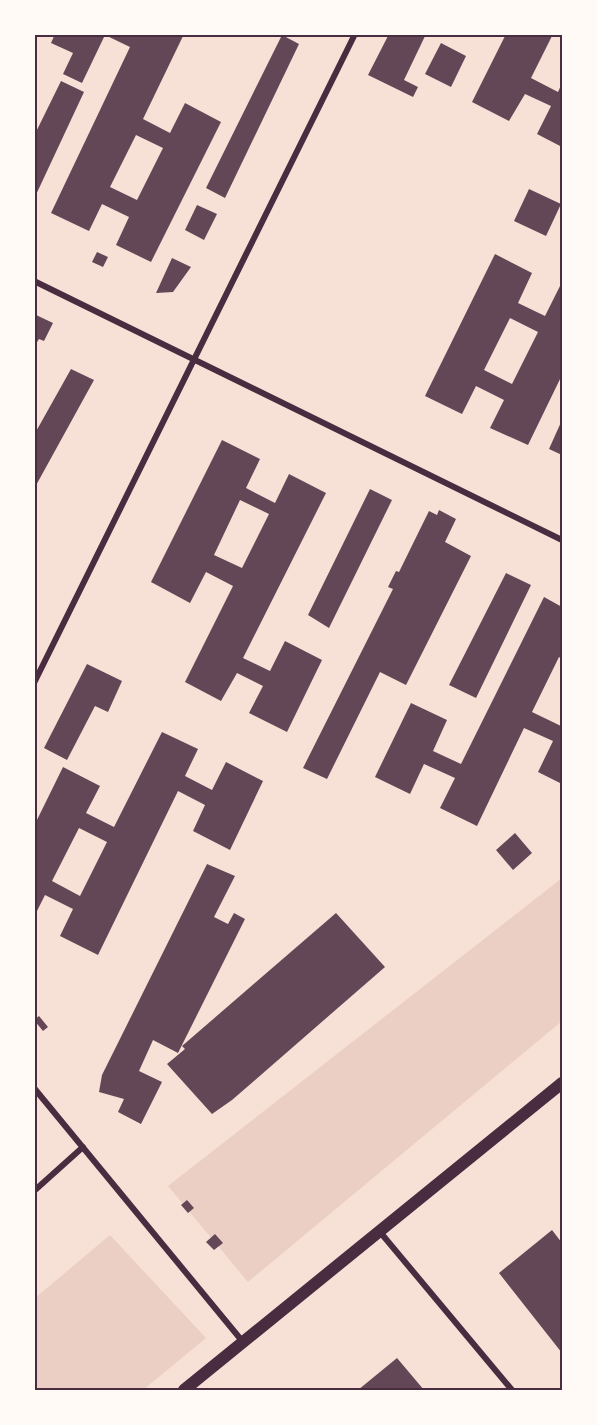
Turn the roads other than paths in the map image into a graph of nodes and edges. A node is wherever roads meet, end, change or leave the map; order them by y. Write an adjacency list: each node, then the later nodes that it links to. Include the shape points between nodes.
1 (355, 34): 3 (street)
2 (34, 281): 3 (street)
3 (194, 360): 4 (street); 5 (street)
4 (562, 540)
5 (34, 683)
6 (562, 1083): 10 (main road)
7 (34, 1088): 8 (street)
8 (83, 1147): 9 (street); 11 (street)
9 (34, 1191)
10 (380, 1232): 11 (main road); 13 (street)
11 (244, 1343): 12 (main road)
12 (184, 1390)
13 (512, 1390)

